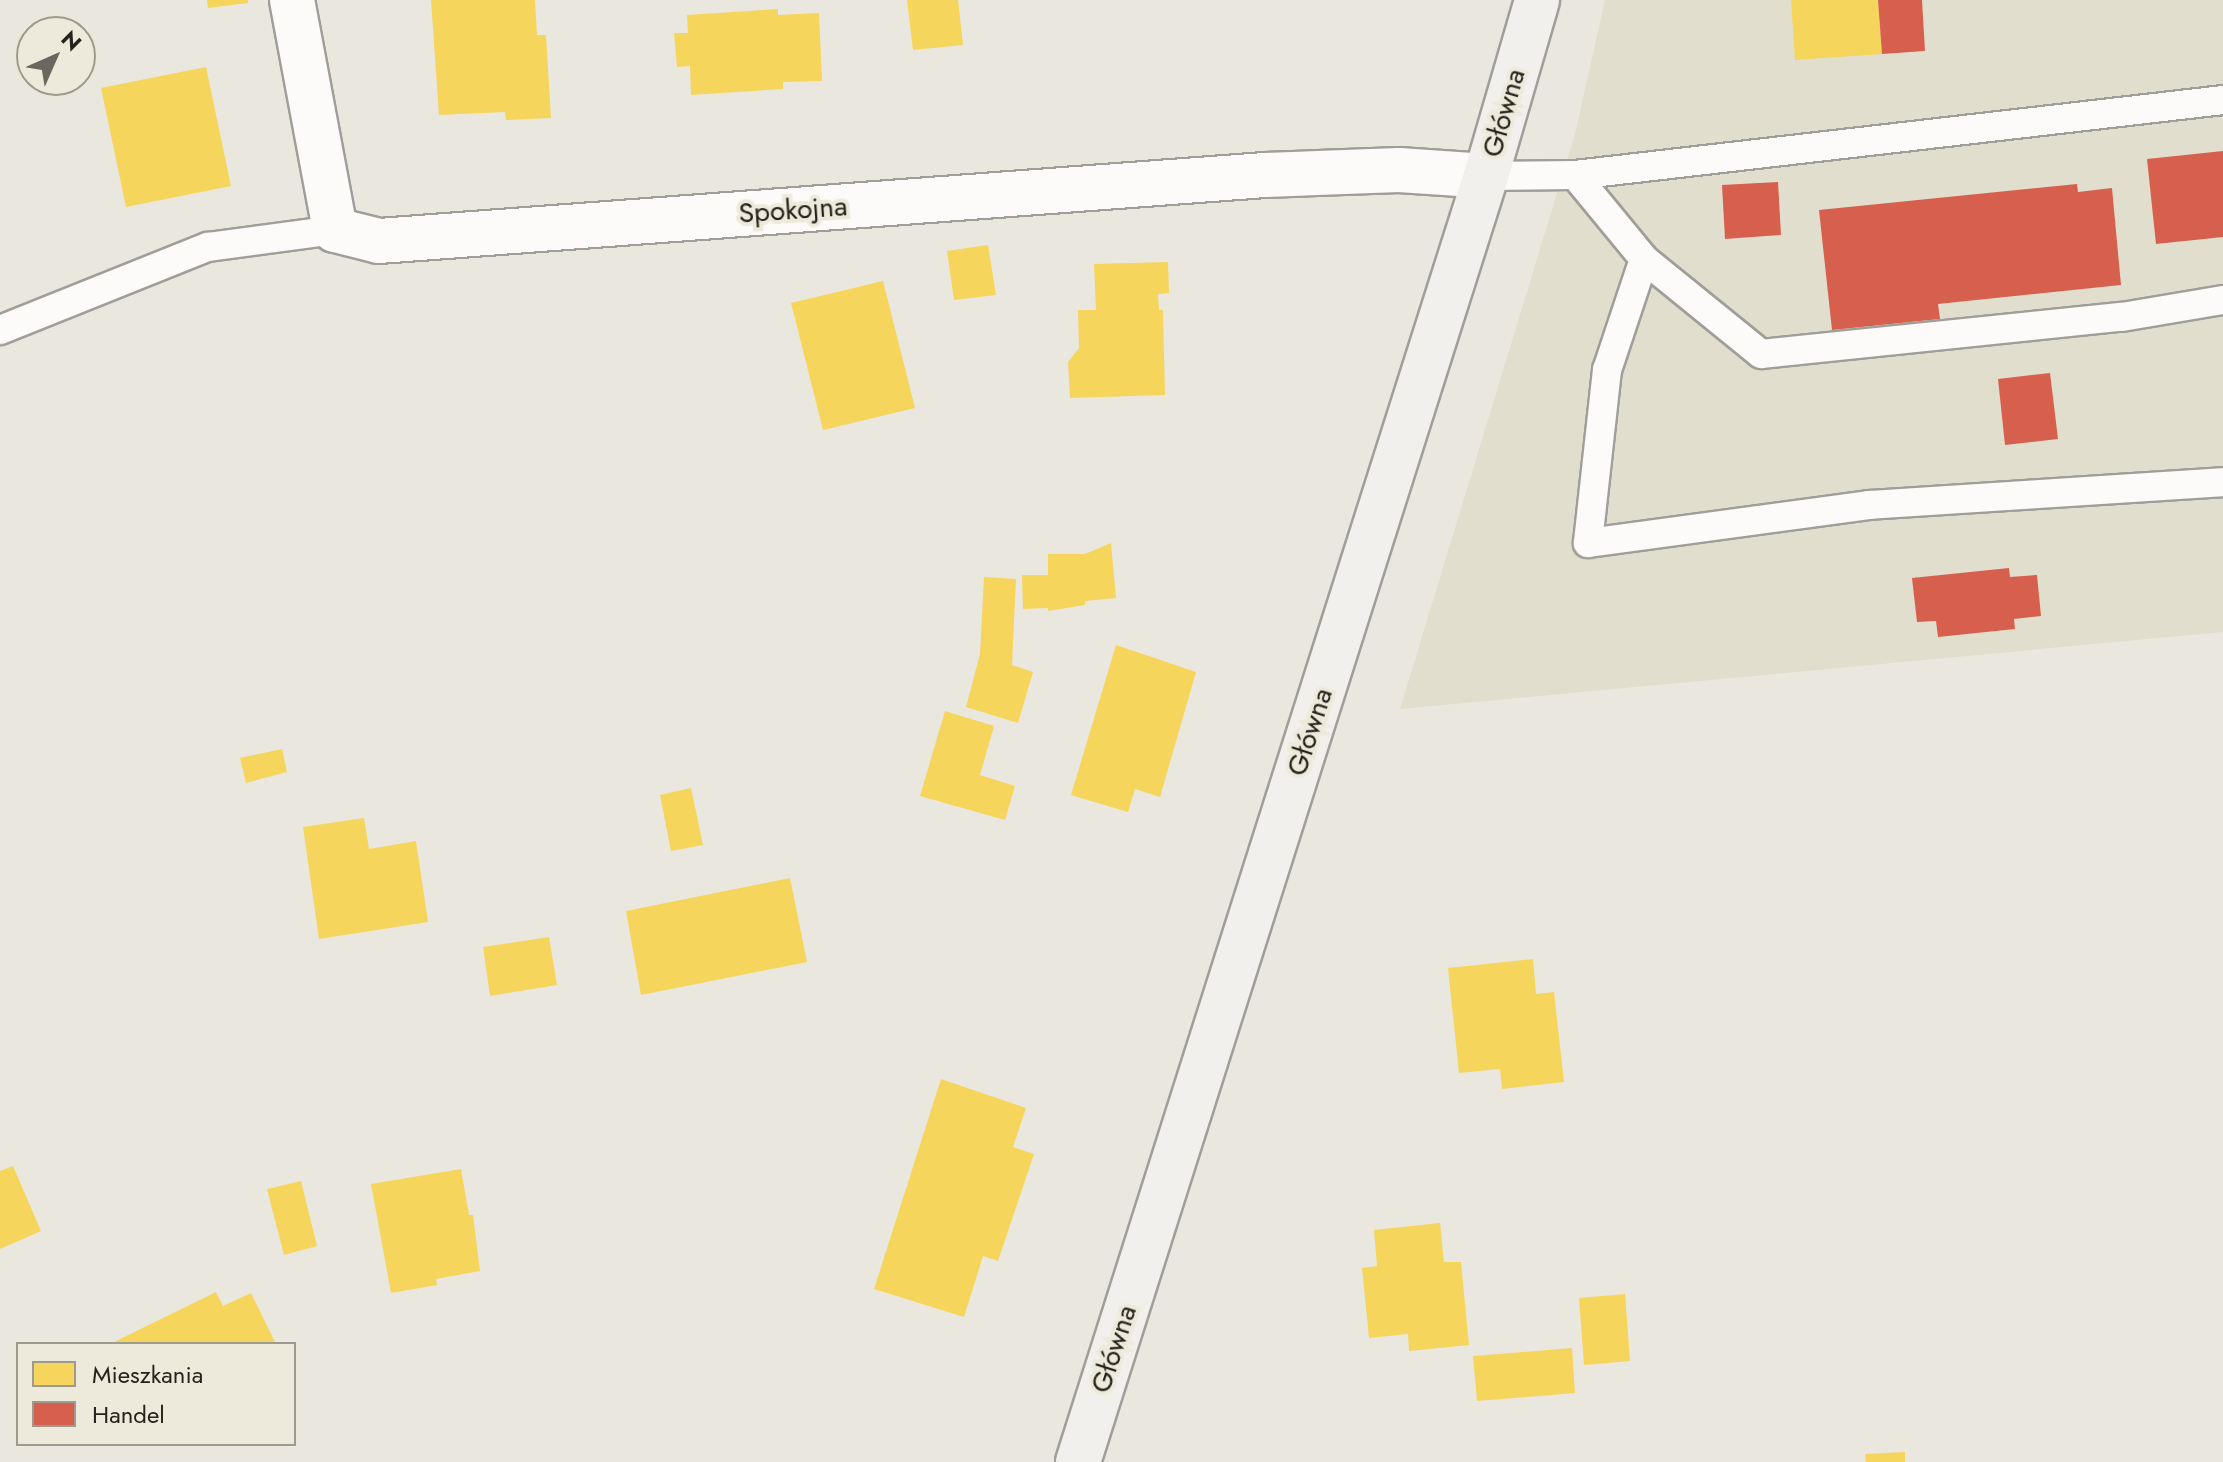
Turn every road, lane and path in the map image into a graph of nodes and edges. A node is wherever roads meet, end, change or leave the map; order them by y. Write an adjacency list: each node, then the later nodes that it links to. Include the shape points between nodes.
1 (292, 0): 6 (street)
2 (1537, 0): 5 (main road, Główna)
3 (2223, 100): 4 (lane)
4 (1575, 175): 5 (lane); 7 (lane)
5 (1486, 176): 6 (street, Spokojna, via 1399,170 1265,175 379,241); 11 (main road, Główna)
6 (335, 230): 9 (lane, via 208,247)
7 (1644, 259): 8 (lane, via 1761,354 2122,317); 10 (lane, via 1607,370 1588,543 1869,505)
8 (2223, 300)
9 (0, 330)
10 (2223, 482)
11 (1078, 1462)

